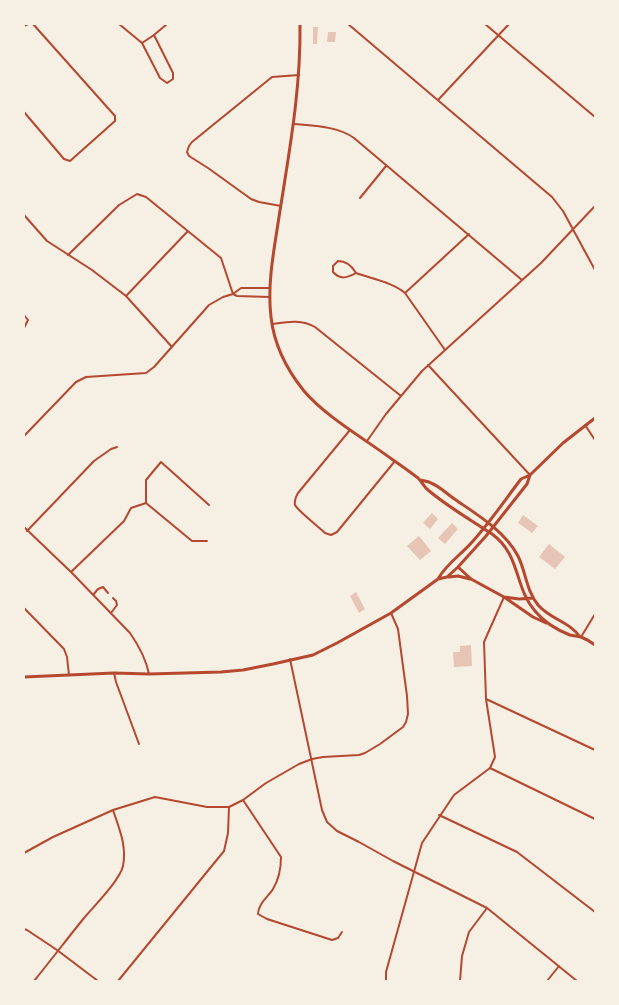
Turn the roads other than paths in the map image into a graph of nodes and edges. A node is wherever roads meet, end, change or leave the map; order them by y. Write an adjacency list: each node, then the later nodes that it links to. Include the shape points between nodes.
1 (28, 24): 9 (street)
2 (33, 24): 15 (street, via 115,116 115,122 70,161 64,159)
3 (119, 24): 12 (street)
4 (167, 24): 10 (street)
5 (300, 24): 13 (main road)
6 (348, 24): 14 (street)
7 (485, 24): 11 (street)
8 (509, 24): 11 (street)
9 (24, 26)
10 (154, 35): 12 (street); 12 (street, via 173,79 167,83 160,78)
11 (498, 35): 14 (street); 16 (street)
12 (142, 44)
13 (299, 75): 17 (main road); 20 (street, via 272,77 192,142 187,152 250,199)
14 (438, 100): 23 (street, via 545,190 558,204)
15 (24, 112)
16 (595, 117)
17 (294, 124): 18 (street, via 345,132); 20 (main road)
18 (386, 166): 19 (street); 25 (street)
19 (360, 198)
20 (281, 206): 30 (main road)
21 (595, 206): 23 (street)
22 (24, 215): 26 (street, via 47,241)
23 (573, 230): 27 (street); 29 (street)
24 (188, 231): 26 (street, via 137,194 119,205); 32 (street, via 221,258); 33 (street)
25 (469, 234): 29 (street); 31 (street)
26 (68, 255): 33 (street)
27 (595, 270)
28 (356, 273): 28 (street, via 346,278 339,277 332,266 344,261); 31 (street, via 395,286)
29 (522, 280): 39 (street)
30 (269, 288): 32 (street, via 241,288); 34 (main road)
31 (405, 293): 39 (street)
32 (233, 294): 34 (street); 38 (street, via 209,305)
33 (126, 296): 38 (street)
34 (270, 298): 36 (main road)
35 (24, 315): 37 (street, via 28,320)
36 (272, 324): 41 (street, via 295,321 315,327); 44 (main road, via 284,359 298,383 315,402)
37 (24, 328)
38 (172, 348): 45 (street, via 146,373 86,377 76,382)
39 (445, 350): 40 (street)
40 (428, 365): 41 (street); 50 (street)
41 (401, 396): 47 (street)
42 (595, 418): 43 (main road)
43 (585, 425): 46 (street); 50 (main road)
44 (351, 430): 47 (main road); 49 (street, via 295,500 298,508 325,533 331,535 336,532)
45 (24, 436)
46 (595, 440)
47 (366, 441): 49 (main road)
48 (117, 447): 58 (street, via 94,461)
49 (395, 461): 51 (main road)
50 (530, 474): 54 (main road, via 521,479); 55 (main road, via 527,484)
51 (420, 480): 54 (main road, via 431,482); 57 (main road, via 427,489)
52 (146, 503): 53 (street, via 146,480 160,462); 60 (street, via 192,541); 62 (street, via 132,508 124,521)
53 (209, 505)
54 (488, 522): 55 (main road); 57 (main road)
55 (495, 526): 59 (main road); 70 (main road, via 517,554)
56 (24, 527): 58 (street)
57 (483, 529): 59 (main road); 64 (main road, via 442,570)
58 (27, 530): 62 (street)
59 (491, 534): 61 (main road); 71 (main road, via 512,556)
60 (207, 541)
61 (458, 567): 63 (main road); 65 (main road)
62 (71, 572): 67 (street)
63 (447, 577): 64 (main road); 65 (main road)
64 (438, 579): 74 (main road)
65 (471, 579): 68 (main road)
66 (108, 592): 67 (street, via 103,587)
67 (93, 595): 73 (street)
68 (504, 597): 71 (main road); 76 (main road); 84 (street, via 484,642)
69 (113, 598): 73 (street, via 118,605)
70 (533, 598): 71 (main road); 77 (main road, via 546,612)
71 (527, 599): 76 (main road)
72 (24, 608): 82 (street, via 64,649)
73 (111, 613): 81 (street, via 138,644)
74 (391, 613): 79 (main road, via 312,655); 87 (street, via 401,648 407,696 406,722 396,733 365,753)
75 (595, 614): 77 (street)
76 (551, 625): 77 (main road)
77 (581, 637): 78 (main road)
78 (595, 645)
79 (290, 660): 81 (main road, via 243,670); 87 (street)
80 (114, 673): 81 (main road); 82 (main road); 85 (street)
81 (150, 674)
82 (69, 676): 83 (main road)
83 (24, 677)
84 (486, 699): 86 (street); 88 (street, via 495,756)
85 (139, 744)
86 (595, 750)
87 (312, 759): 89 (street, via 266,783); 95 (street, via 322,810 330,825)
88 (490, 768): 92 (street, via 454,794); 93 (street)
89 (243, 800): 90 (street); 99 (street, via 281,857 278,879 258,914 332,940)
90 (230, 807): 91 (street, via 207,808 154,797); 104 (street, via 224,851)
91 (112, 810): 94 (street); 100 (street, via 122,834 122,868)
92 (439, 815): 95 (street, via 422,843); 97 (street, via 517,852)
93 (595, 819)
94 (24, 853)
95 (414, 871): 96 (street); 105 (street)
96 (487, 908): 101 (street); 106 (street, via 469,932 462,956)
97 (595, 912)
98 (24, 929): 100 (street)
99 (342, 932)
100 (58, 950): 102 (street); 103 (street)
101 (559, 966): 107 (street); 108 (street)
102 (34, 981)
103 (98, 981)
104 (118, 981)
105 (386, 981)
106 (460, 981)
107 (547, 981)
108 (577, 981)

